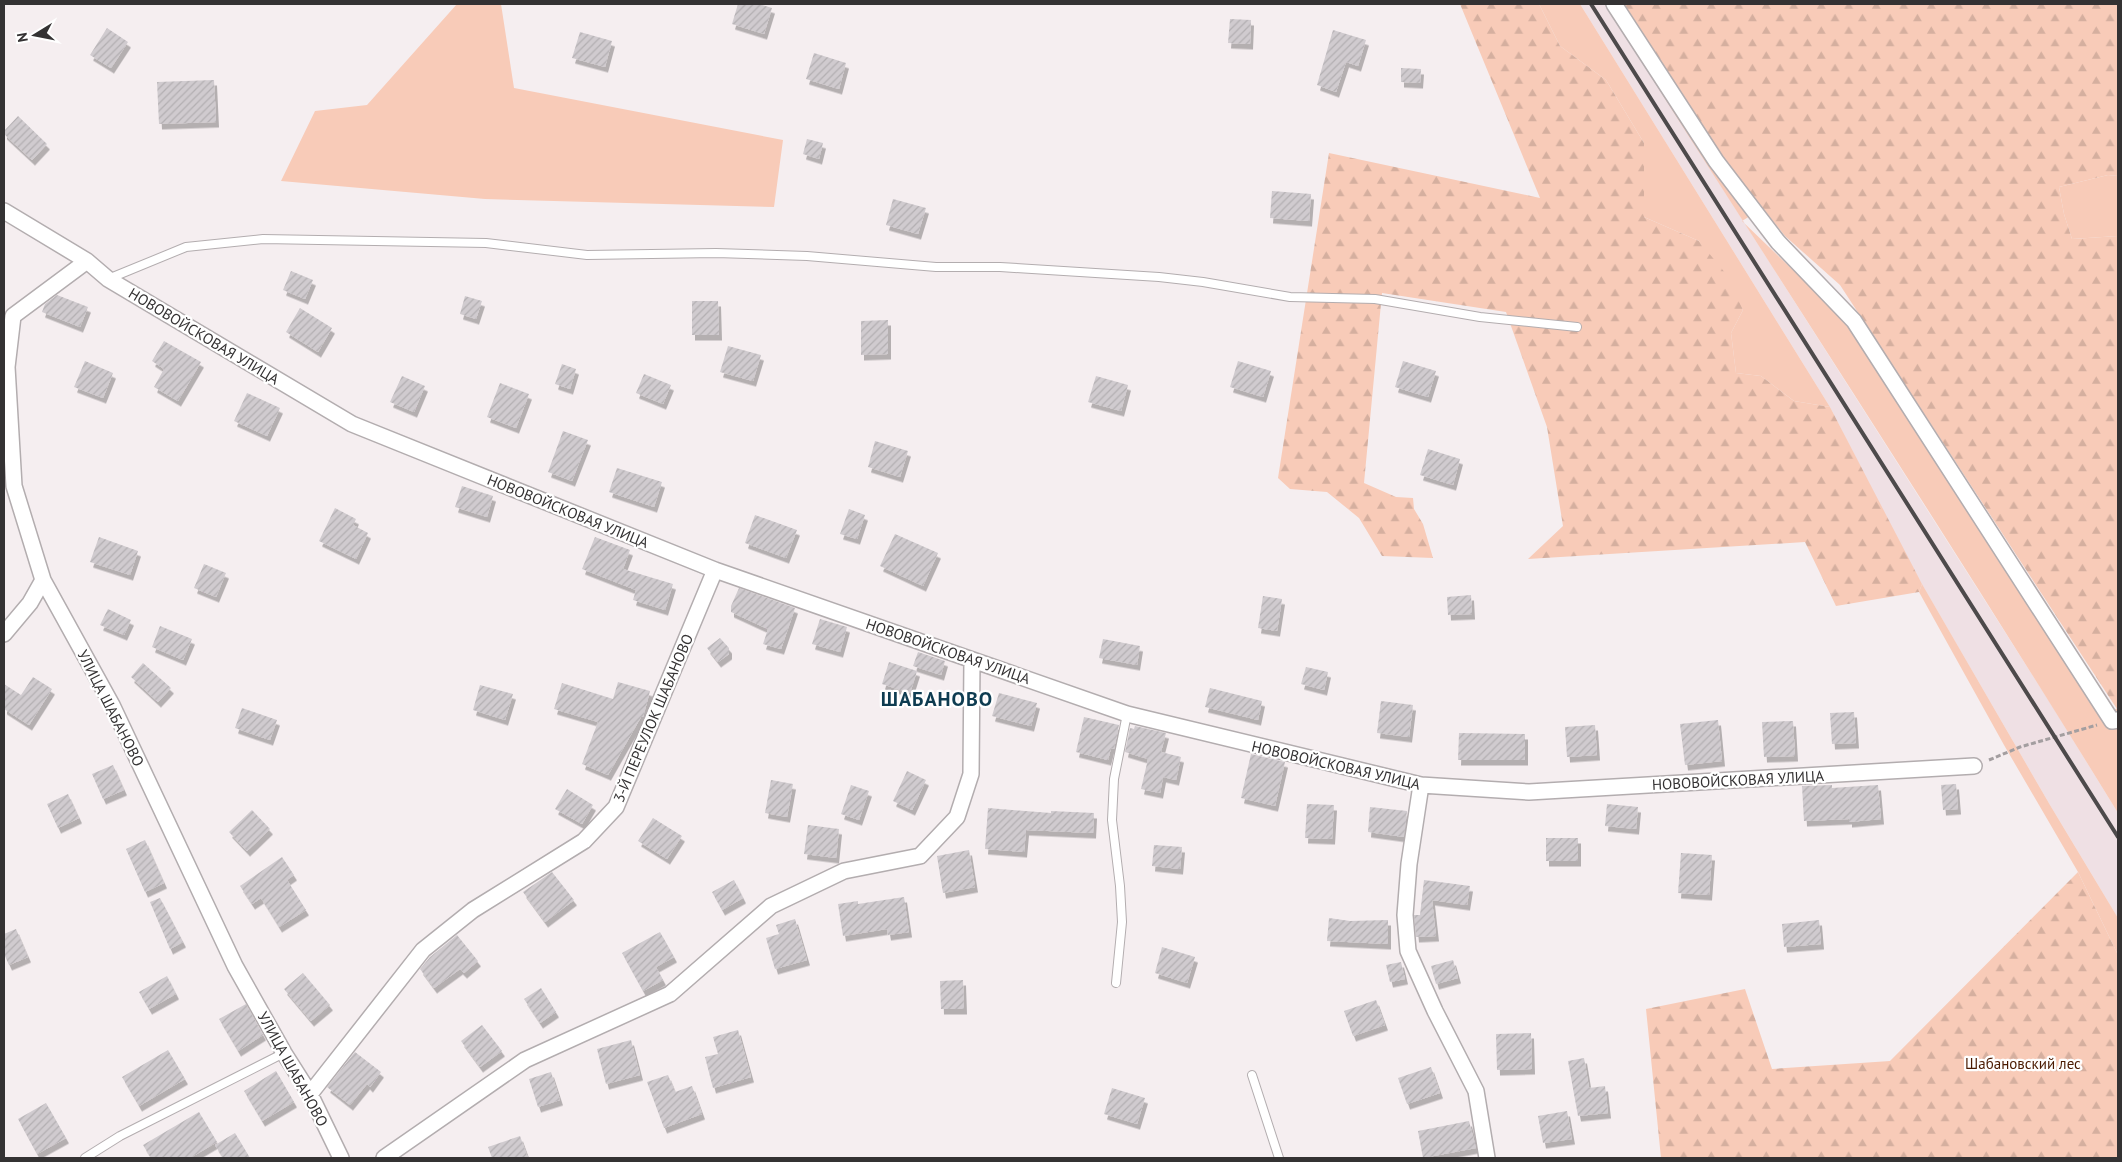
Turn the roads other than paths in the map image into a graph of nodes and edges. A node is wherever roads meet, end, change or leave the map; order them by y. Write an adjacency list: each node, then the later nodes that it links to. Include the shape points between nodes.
1 (1614, 4): 12 (street, via 1716,161 1778,242 1854,320)
2 (4, 211): 3 (street, НОВОВОЙСКОВАЯ УЛИЦА)
3 (87, 261): 4 (street, НОВОВОЙСКОВАЯ УЛИЦА); 5 (street, УЛИЦА ШАБАНОВО)
4 (108, 279): 6 (lane, via 186,247 263,239 467,242 587,255 716,253 807,256 936,267 1000,267 1159,276 1290,297 1375,299 1480,317); 7 (street, НОВОВОЙСКОВАЯ УЛИЦА, via 352,424)
5 (8, 316): 8 (street, УЛИЦА ШАБАНОВО, via 7,367 14,486)
6 (1578, 327)
7 (715, 570): 10 (street, НОВОВОЙСКОВАЯ УЛИЦА); 18 (street, 3-Й ПЕРЕУЛОК ШАБАНОВО, via 616,807 584,841 473,910 423,950)
8 (43, 580): 9 (street, via 30,603); 16 (street, УЛИЦА ШАБАНОВО, via 112,706 235,966)
9 (4, 634)
10 (972, 660): 11 (street, НОВОВОЙСКОВАЯ УЛИЦА); 21 (street, via 970,774 957,817 920,856 844,871 771,906 670,994 525,1060)
11 (1127, 714): 14 (street, НОВОВОЙСКОВАЯ УЛИЦА); 15 (lane, via 1114,779 1112,820 1122,922)
12 (2116, 724)
13 (1974, 766): 14 (street, НОВОВОЙСКОВАЯ УЛИЦА, via 1529,792)
14 (1421, 785): 23 (street, via 1405,915 1408,951 1476,1091)
15 (1116, 983)
16 (284, 1053): 18 (street, УЛИЦА ШАБАНОВО); 19 (lane, via 120,1136)
17 (1252, 1075): 22 (lane)
18 (310, 1094): 20 (street, УЛИЦА ШАБАНОВО)
19 (85, 1158)
20 (341, 1158)
21 (384, 1158)
22 (1280, 1158)
23 (1487, 1158)

